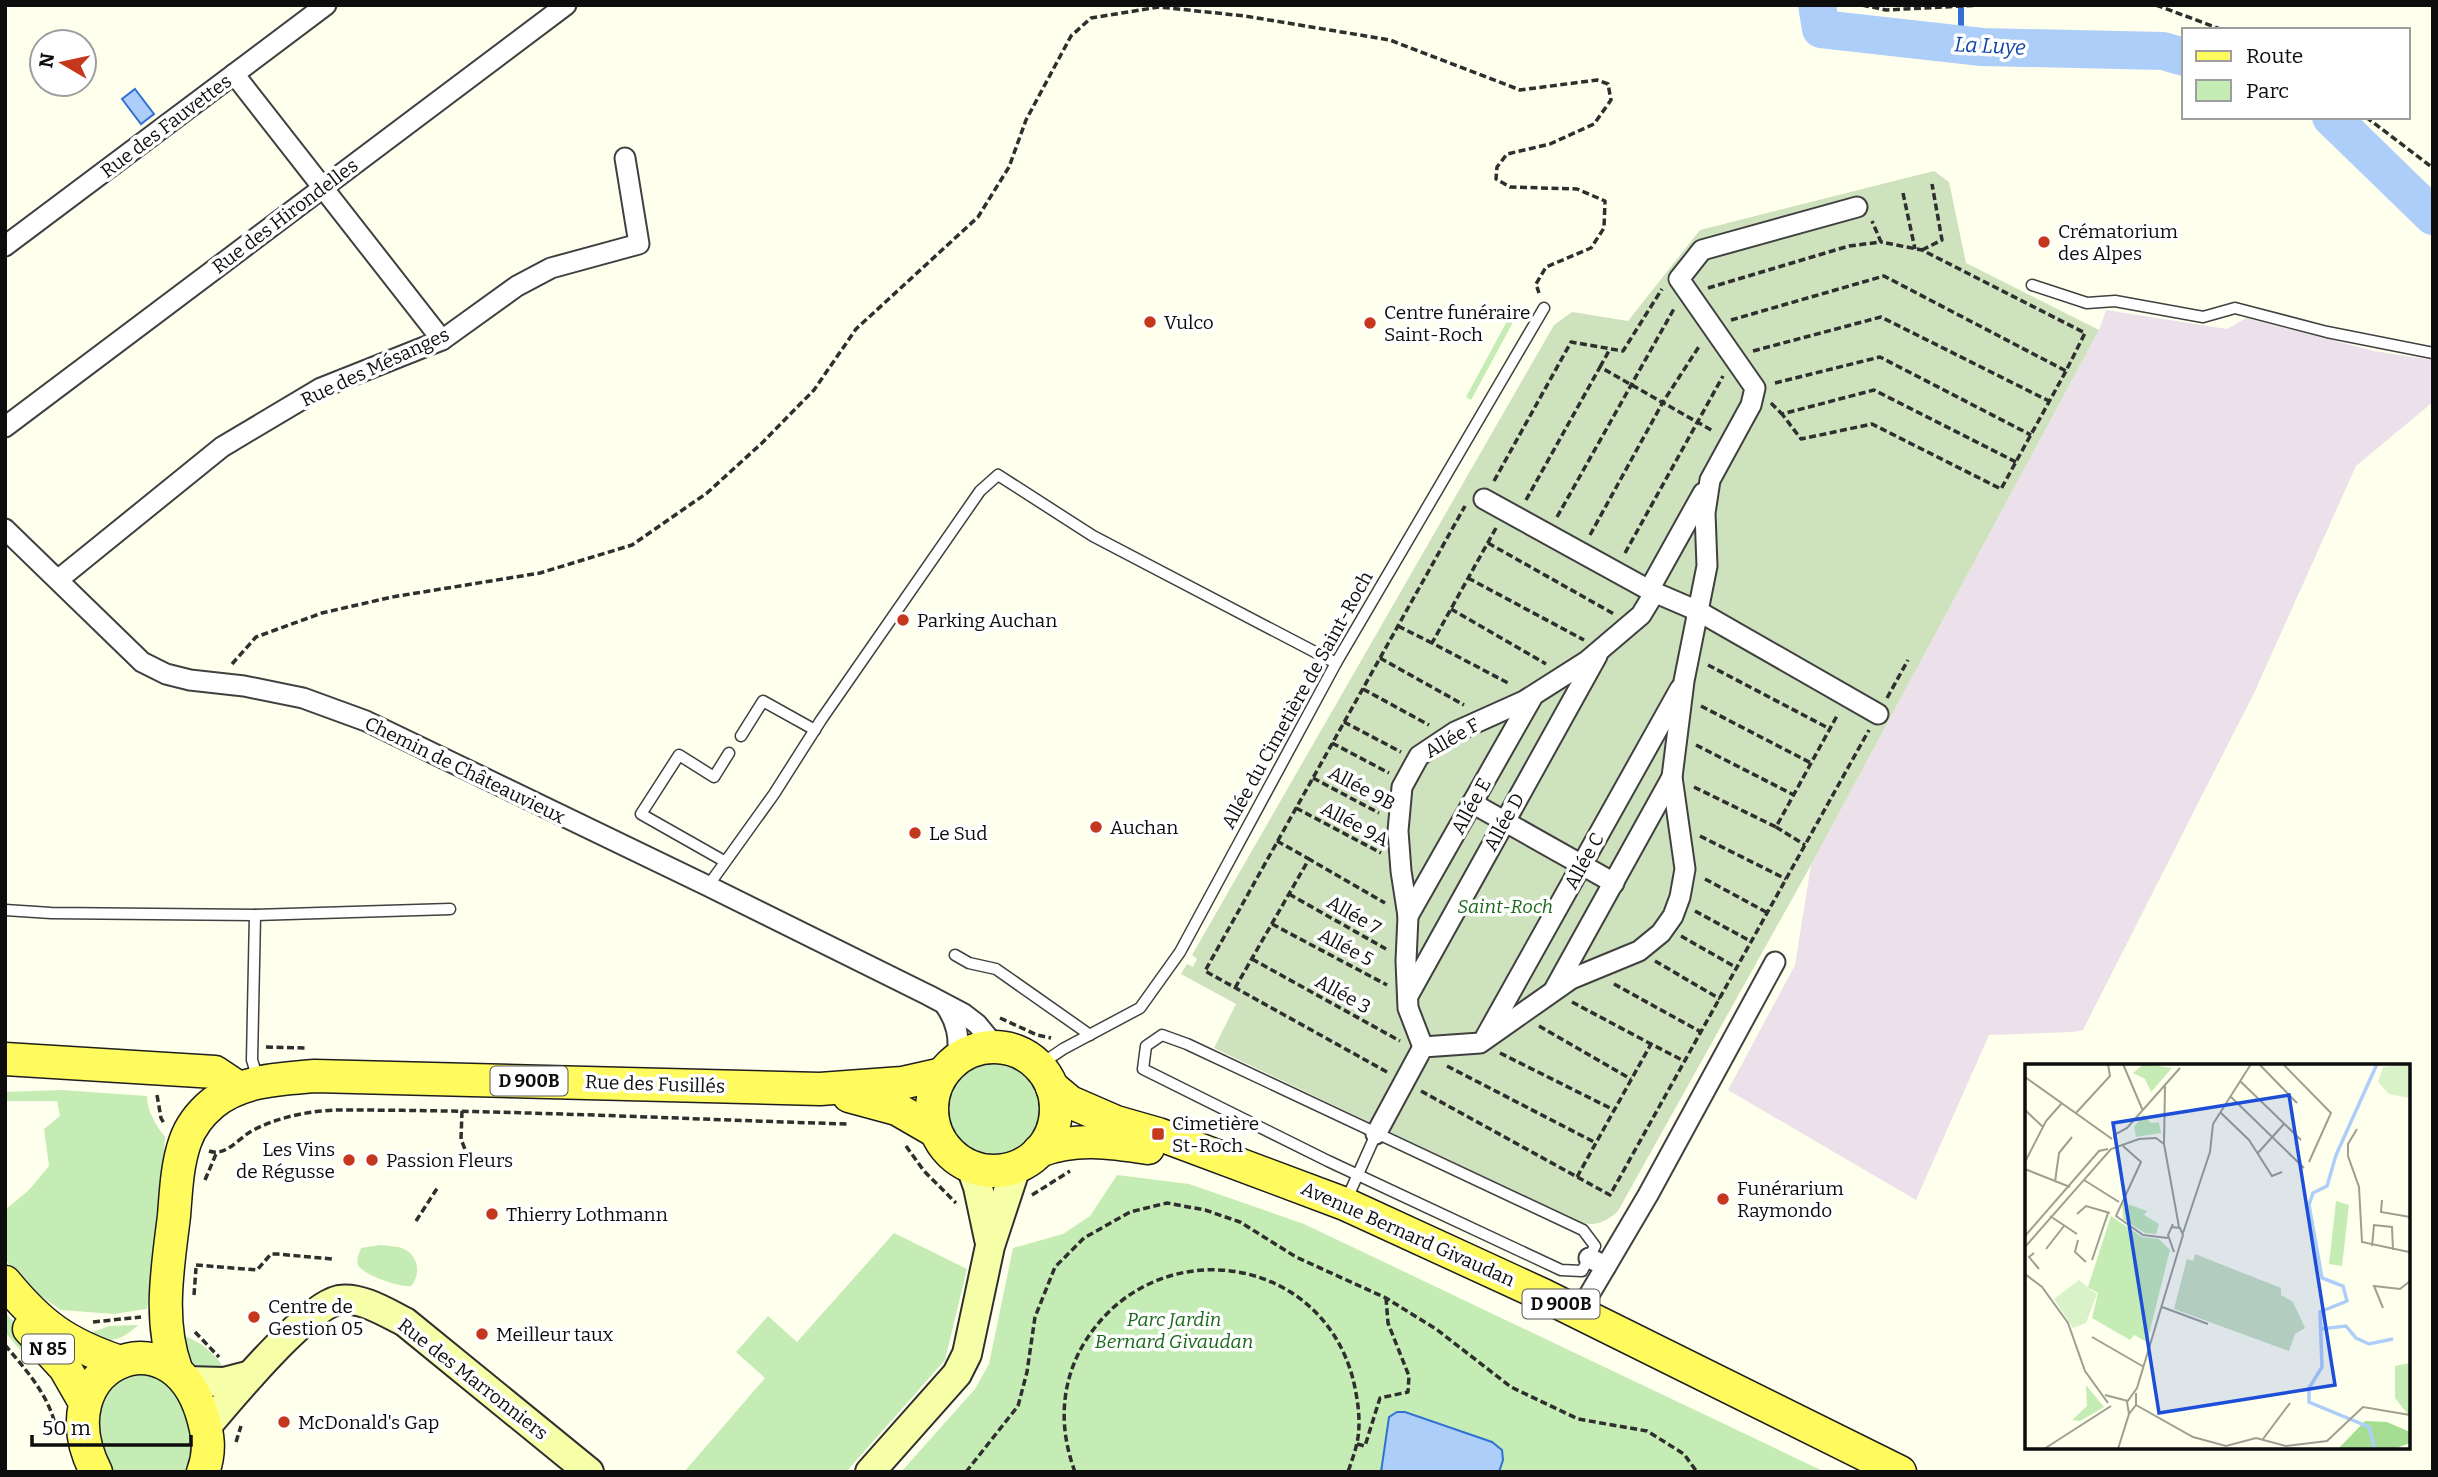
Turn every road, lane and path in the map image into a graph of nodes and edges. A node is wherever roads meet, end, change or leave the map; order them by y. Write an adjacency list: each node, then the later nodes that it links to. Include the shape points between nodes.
1 (326, 5): 9 (street, Rue des Fauvettes)
2 (566, 5): 14 (street, Rue des Hirondelles)
3 (1863, 5): 7 (path, via 1886,10)
4 (1982, 5): 6 (path)
5 (2156, 5): 8 (path)
6 (1974, 6): 7 (path)
7 (1944, 7)
8 (2218, 28)
9 (234, 74): 14 (street); 18 (street, Rue des Fauvettes)
10 (2369, 119): 12 (path)
11 (625, 158): 26 (street, Rue des Mésanges, via 639,244 551,268 517,286)
12 (2433, 167)
13 (1932, 184): 20 (path, via 1942,240)
14 (324, 187): 26 (street); 39 (street, Rue des Hirondelles)
15 (1903, 192): 19 (path)
16 (1857, 207): 17 (path, via 1869,216); 22 (street, via 1702,250)
17 (1881, 242): 19 (path); 22 (path)
18 (5, 246)
19 (1915, 249): 20 (path)
20 (1922, 250): 32 (path, via 2085,333)
21 (2032, 285): 29 (lane, via 2087,303 2115,301 2203,317 2235,308)
22 (1684, 286): 24 (street); 28 (path, via 1661,289 1623,351); 33 (path)
23 (1544, 308): 63 (lane, Allée du Cimetière de Saint-Roch); 65 (path, via 1536,284 1546,267 1591,248 1604,228 1605,201 1577,189 1510,187 1496,179 1497,167 1507,154 1550,144 1594,124 1611,100 1608,84 1597,80 1520,90 1390,40 1245,16 1159,7 1091,18 1071,36 1026,120 1009,167 978,217 856,329 814,390 706,493 632,545 588,560 540,573 369,602 256,637)
24 (1712, 325): 30 (street); 32 (path, via 1884,276); 36 (path)
25 (1416, 335): 27 (path)
26 (442, 340): 52 (street, Rue des Mésanges, via 321,388 222,447)
27 (1429, 343)
28 (1610, 349): 31 (path); 44 (path, via 1571,342)
29 (2433, 353)
30 (1734, 356): 34 (street); 35 (path, via 1881,317); 38 (path)
31 (1600, 367): 33 (path); 45 (path)
32 (2066, 371): 35 (path)
33 (1632, 385): 36 (path); 47 (path)
34 (1755, 388): 37 (path); 40 (path, via 1881,357); 41 (street, Allée F)
35 (2049, 401): 40 (path)
36 (1663, 402): 38 (path); 49 (path)
37 (1782, 414): 42 (path, via 1874,390); 42 (path, via 1801,439 1872,424 2001,489)
38 (1696, 422): 41 (path); 50 (path)
39 (5, 428)
40 (2031, 435): 42 (path)
41 (1731, 442): 43 (street, Allée F)
42 (2016, 462)
43 (1710, 480): 53 (street, Allée F); 55 (street, via 1704,513 1707,566)
44 (1483, 499): 45 (street); 57 (path, via 1468,501)
45 (1511, 514): 47 (street); 48 (path)
46 (5, 529): 52 (street, Chemin de Châteauvieux)
47 (1547, 534): 49 (street)
48 (1488, 542): 51 (path); 56 (path)
49 (1581, 552): 50 (street)
50 (1615, 571): 53 (street)
51 (1468, 578): 54 (path); 59 (path)
52 (59, 579): 65 (street, Chemin de Châteauvieux, via 142,662 166,674)
53 (1652, 591): 55 (street); 56 (street, Allée F, via 1641,615)
54 (1451, 609): 58 (path); 64 (path)
55 (1698, 611): 60 (street); 69 (street)
56 (1631, 624): 59 (street, Allée F)
57 (1398, 626): 58 (path); 61 (path)
58 (1432, 643): 68 (path)
59 (1601, 649): 64 (street, Allée F); 88 (street, Allée D)
60 (1689, 655): 67 (street); 73 (path)
61 (1380, 658): 66 (path); 71 (path)
62 (1908, 660): 70 (path)
63 (1336, 663): 74 (lane, via 1093,536 998,475 980,491); 126 (lane, Allée du Cimetière de Saint-Roch, via 1180,952 1140,1007)
64 (1565, 675): 68 (street, Allée F)
65 (220, 683): 101 (street, Chemin de Châteauvieux, via 303,698 366,721)
66 (1363, 688): 72 (path); 76 (path)
67 (1684, 689): 77 (street); 81 (path); 97 (street, Allée C)
68 (1533, 696): 71 (street, Allée F); 86 (street, Allée E)
69 (1847, 697): 70 (street); 73 (path)
70 (1878, 714): 93 (path)
71 (1487, 718): 76 (street, Allée F)
72 (1344, 722): 78 (path); 80 (path)
73 (1830, 729): 81 (path)
74 (815, 730): 75 (lane, via 763,701); 95 (lane)
75 (741, 736)
76 (1449, 736): 80 (street, Allée F)
77 (1677, 736): 82 (street); 85 (path)
78 (1332, 743): 83 (path); 84 (path)
79 (729, 752): 95 (lane, via 714,778 679,755 641,814)
80 (1417, 761): 84 (street, Allée F)
81 (1811, 763): 85 (path)
82 (1672, 777): 90 (street); 91 (path); 100 (street)
83 (1313, 778): 87 (path); 89 (path, Allée 9B)
84 (1405, 782): 89 (street, Allée F)
85 (1794, 795): 91 (path)
86 (1472, 803): 88 (street); 108 (street, Allée E)
87 (1296, 808): 92 (path); 96 (path, Allée 9A)
88 (1505, 821): 97 (street); 121 (street, Allée D)
89 (1398, 823): 96 (street, Allée F)
90 (1680, 827): 98 (street); 99 (path)
91 (1776, 827): 93 (path)
92 (1277, 841): 94 (path); 119 (path, via 1205,971)
93 (1805, 845): 99 (path)
94 (1309, 859): 102 (path); 108 (path)
95 (724, 861): 101 (lane)
96 (1401, 864): 108 (street, Allée F)
97 (1581, 865): 100 (street); 127 (street, Allée C)
98 (1685, 869): 103 (street); 106 (path)
99 (1786, 879): 106 (path)
100 (1614, 883): 120 (street)
101 (708, 886): 123 (street, Chemin de Châteauvieux)
102 (1289, 894): 109 (path); 115 (path, Allée 7)
103 (1678, 902): 110 (street); 111 (path)
104 (450, 909): 107 (lane)
105 (5, 910): 107 (lane)
106 (1768, 913): 111 (path)
107 (255, 915): 137 (lane)
108 (1409, 916): 115 (street, Allée F)
109 (1272, 924): 114 (path); 121 (path, Allée 5)
110 (1665, 927): 112 (street); 117 (path)
111 (1752, 942): 117 (path)
112 (1639, 951): 118 (street); 122 (path)
113 (955, 955): 126 (lane, via 996,969)
114 (1252, 959): 119 (path); 130 (path, Allée 3)
115 (1406, 961): 121 (street, Allée F)
116 (1775, 962): 160 (street, via 1648,1195)
117 (1737, 968): 122 (path)
118 (1591, 971): 120 (street); 125 (path)
119 (1235, 988): 136 (path)
120 (1553, 992): 124 (street); 128 (path)
121 (1408, 996): 130 (street, Allée F)
122 (1720, 999): 125 (path)
123 (945, 1004): 129 (street, Chemin de Châteauvieux, via 977,1024); 133 (street, via 955,1018 959,1047)
124 (1519, 1015): 127 (street); 135 (path)
125 (1701, 1032): 132 (path)
126 (1090, 1035): 134 (lane, Allée du Cimetière de Saint-Roch)
127 (1482, 1041): 130 (street); 140 (path)
128 (1651, 1044): 132 (path); 135 (path)
129 (996, 1047): 133 (main road, via 982,1048); 134 (main road, via 1026,1056)
130 (1421, 1050): 136 (street); 146 (path, Allée 3)
131 (5, 1059): 137 (main road, via 215,1072)
132 (1685, 1061): 154 (path, via 1610,1195)
133 (950, 1066): 139 (main road, Rue des Fusillés / D 900B, via 902,1083); 143 (main road, via 932,1101)
134 (1045, 1077): 148 (main road, D 900B, via 1070,1102); 150 (main road, via 1056,1104 1055,1121 1049,1137)
135 (1631, 1079): 140 (path)
136 (1404, 1082): 144 (street); 154 (path)
137 (250, 1085): 139 (main road, Rue des Fusillés / D 900B, via 315,1076 361,1076); 145 (main road, via 214,1103)
138 (153, 1089): 145 (path, via 169,1132)
139 (820, 1089): 143 (main road, Rue des Fusillés / D 900B, via 897,1110)
140 (1614, 1110): 146 (path)
141 (462, 1111): 142 (path); 145 (path, via 332,1110 295,1115 253,1130 216,1154); 149 (path, via 461,1139)
142 (852, 1124)
143 (935, 1131): 151 (main road, via 943,1146)
144 (1376, 1134): 153 (lane); 153 (lane, via 1187,1044 1162,1035 1146,1046 1143,1069); 160 (lane, via 1583,1230 1595,1246)
145 (185, 1141): 163 (main road)
146 (1597, 1143): 154 (path)
147 (905, 1144): 157 (path, via 960,1207)
148 (1213, 1155): 150 (main road, D 900B, via 1092,1141 1069,1142); 156 (main road, Avenue Bernard Givaudan / D 900B)
149 (468, 1157)
150 (1028, 1159): 151 (main road, via 993,1171); 157 (street)
151 (971, 1167): 157 (street)
152 (1078, 1167): 157 (path, via 1050,1182 1014,1212)
153 (1357, 1175): 156 (lane); 160 (lane, via 1561,1270 1582,1271)
154 (1577, 1177)
155 (438, 1187): 158 (path)
156 (1345, 1204): 166 (main road, Avenue Bernard Givaudan / D 900B)
157 (992, 1211): 179 (street, via 990,1246 967,1354 957,1374)
158 (416, 1221)
159 (332, 1259): 161 (path, via 271,1254 257,1270)
160 (1597, 1262): 166 (street)
161 (196, 1265)
162 (5, 1282): 168 (main road, N 85, via 53,1332 91,1352)
163 (166, 1286): 168 (main road, via 153,1319); 169 (main road, via 170,1352)
164 (1386, 1298): 174 (path, via 1388,1323 1409,1376 1408,1392 1380,1398 1365,1446); 180 (path, via 1296,1257 1240,1222 1205,1210 1167,1203 1130,1212 1084,1238 1055,1267 1035,1317 1018,1406); 183 (path, via 1436,1329 1511,1387 1578,1419 1647,1431 1684,1454)
165 (5, 1301): 171 (main road, N 85, via 65,1368)
166 (1578, 1312): 176 (main road, Avenue Bernard Givaudan / D 900B)
167 (5, 1345): 173 (path, via 35,1380)
168 (124, 1361): 169 (main road, via 152,1360); 171 (main road, via 97,1376)
169 (182, 1375): 170 (street, via 224,1382); 172 (main road)
170 (251, 1375): 172 (street, Rue des Marronniers); 175 (street, Rue des Marronniers, via 318,1310 339,1300 356,1301 405,1322)
171 (84, 1401): 177 (main road, via 83,1429)
172 (206, 1427): 178 (main road, via 208,1455)
173 (58, 1434)
174 (1357, 1444): 181 (path, via 1359,1401 1348,1359 1325,1321 1292,1293 1253,1274 1210,1268 1167,1275 1128,1294 1096,1324 1073,1362 1063,1404 1066,1448); 182 (path)
175 (577, 1465)
176 (1892, 1470)
177 (96, 1472)
178 (203, 1472)
179 (870, 1472)
180 (966, 1472)
181 (1075, 1472)
182 (1348, 1472)
183 (1697, 1472)

